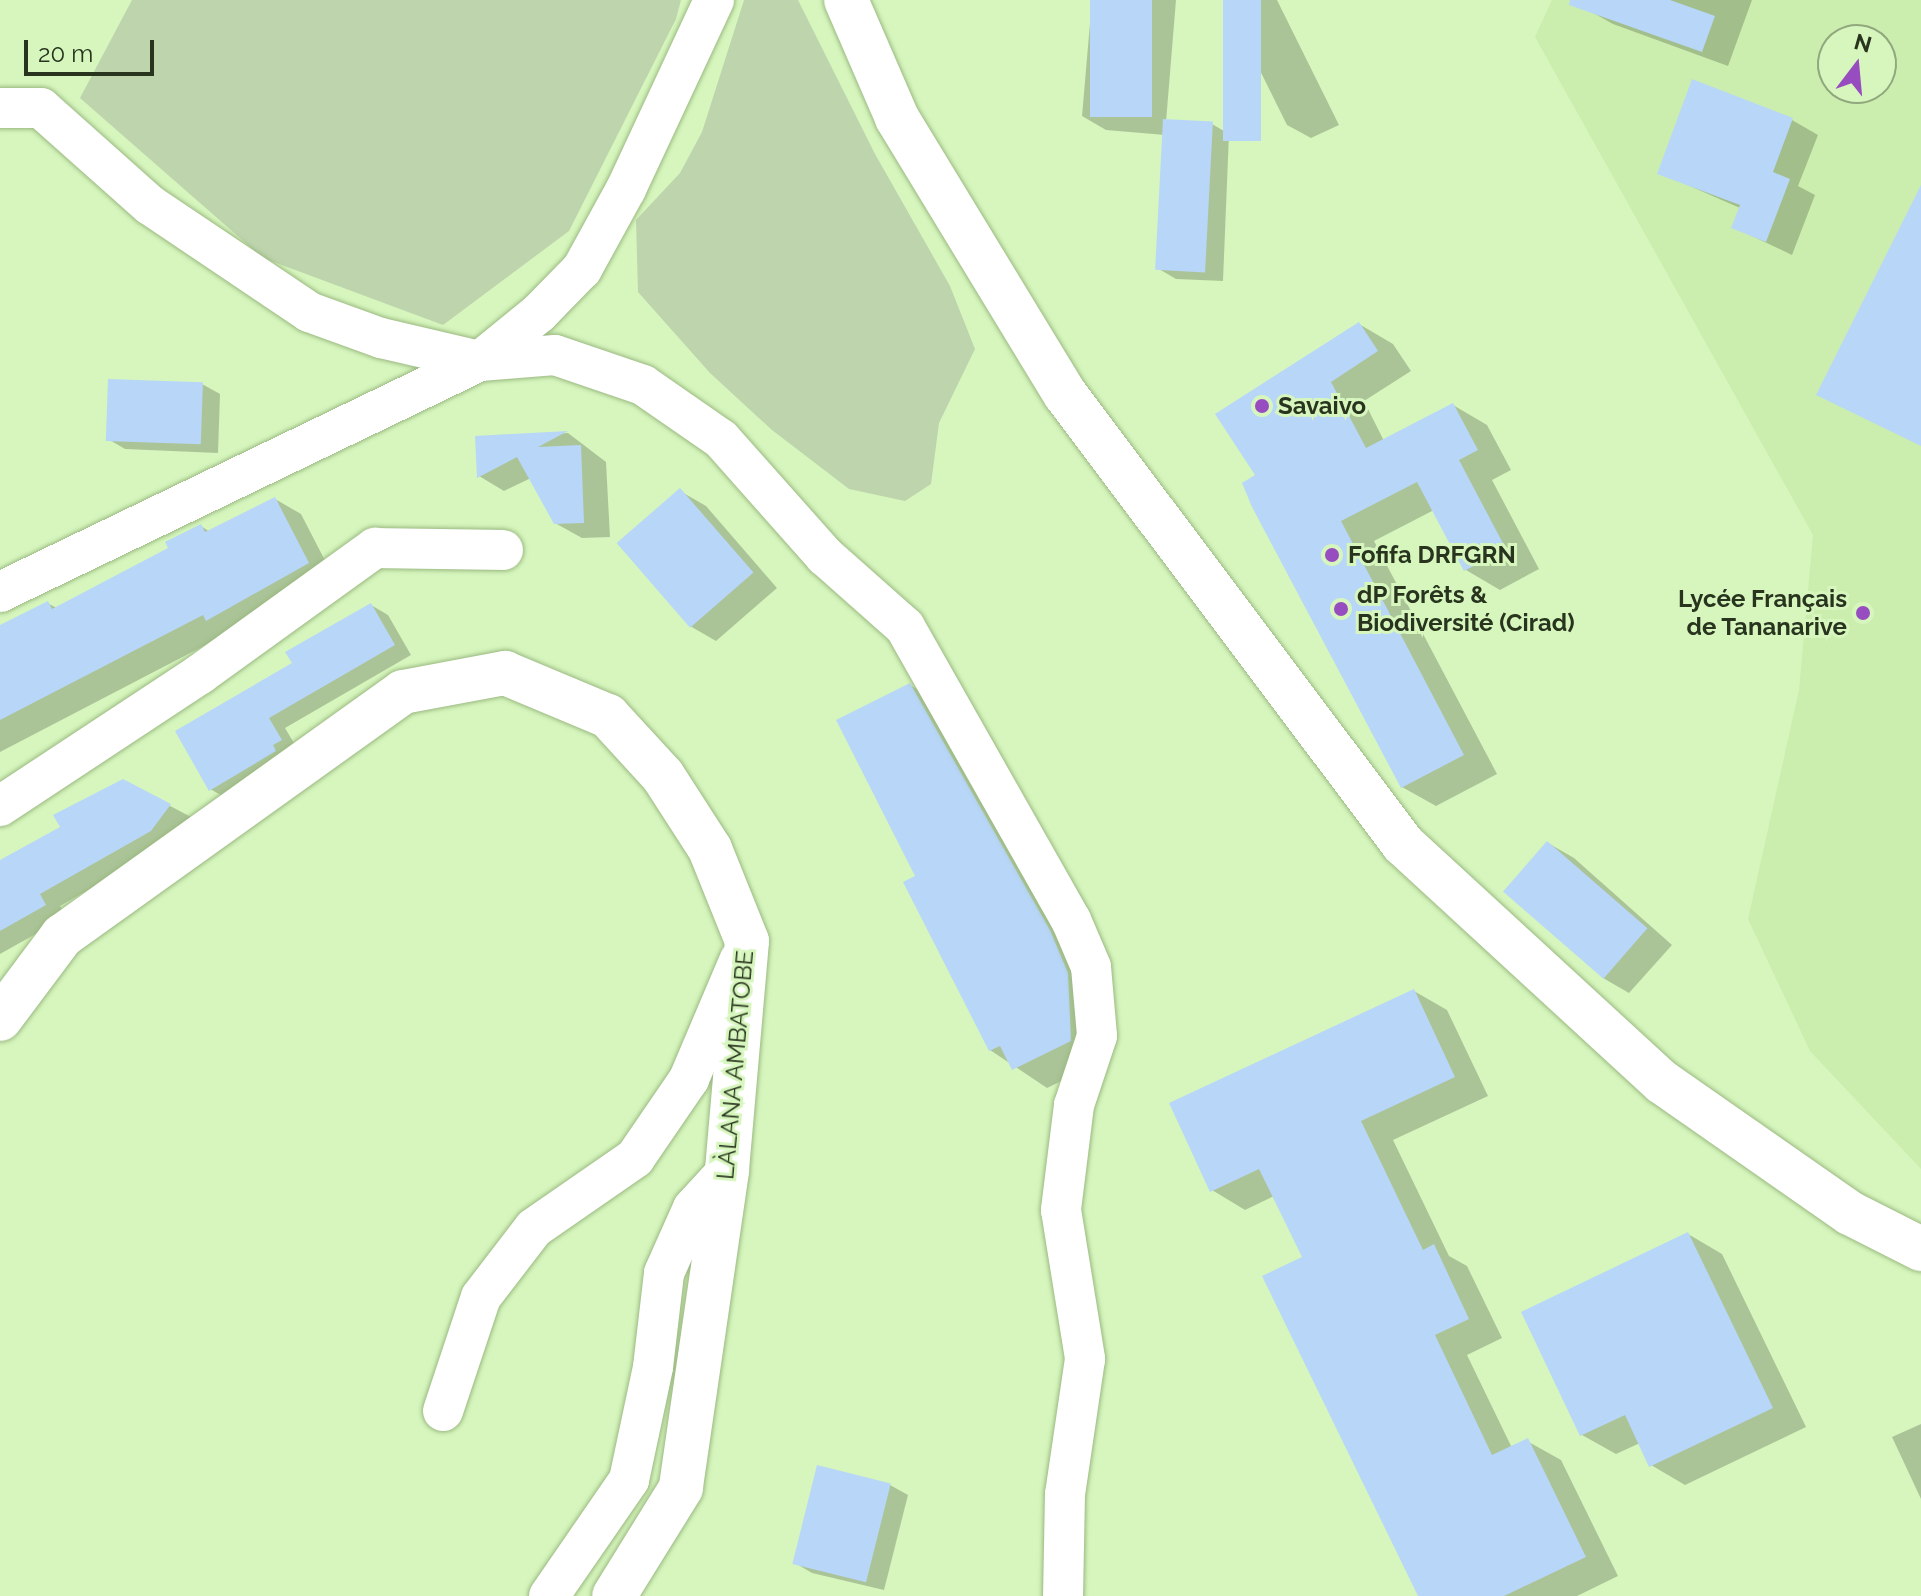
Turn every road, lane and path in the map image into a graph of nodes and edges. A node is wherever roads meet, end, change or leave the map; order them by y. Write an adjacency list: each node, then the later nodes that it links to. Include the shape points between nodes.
1 (714, 0): 4 (street, via 626,189 582,269)
2 (846, 0): 11 (street, via 897,118 1065,394 1403,844 1662,1082 1850,1213)
3 (0, 108): 4 (street, via 41,108 150,205 309,312 381,338)
4 (480, 361): 6 (street); 15 (street, via 555,355 643,385 721,439 825,556 905,627 1071,920 1091,967 1097,1036 1074,1105 1061,1210 1085,1359 1065,1494)
5 (503, 550): 7 (street, via 375,548 200,674)
6 (0, 592)
7 (0, 806)
8 (747, 941): 9 (street, LÀLANA AMBATOBE, via 710,849 663,776 608,716 505,673 403,692 62,936); 10 (street, LÀLANA AMBATOBE); 12 (street, via 689,1079 635,1158 534,1228 481,1297)
9 (0, 1019)
10 (727, 1171): 13 (street, via 693,1208 664,1273 653,1367 629,1480); 14 (street, LÀLANA AMBATOBE, via 681,1488)
11 (1921, 1249)
12 (443, 1411)
13 (549, 1596)
14 (614, 1596)
15 (1063, 1596)

